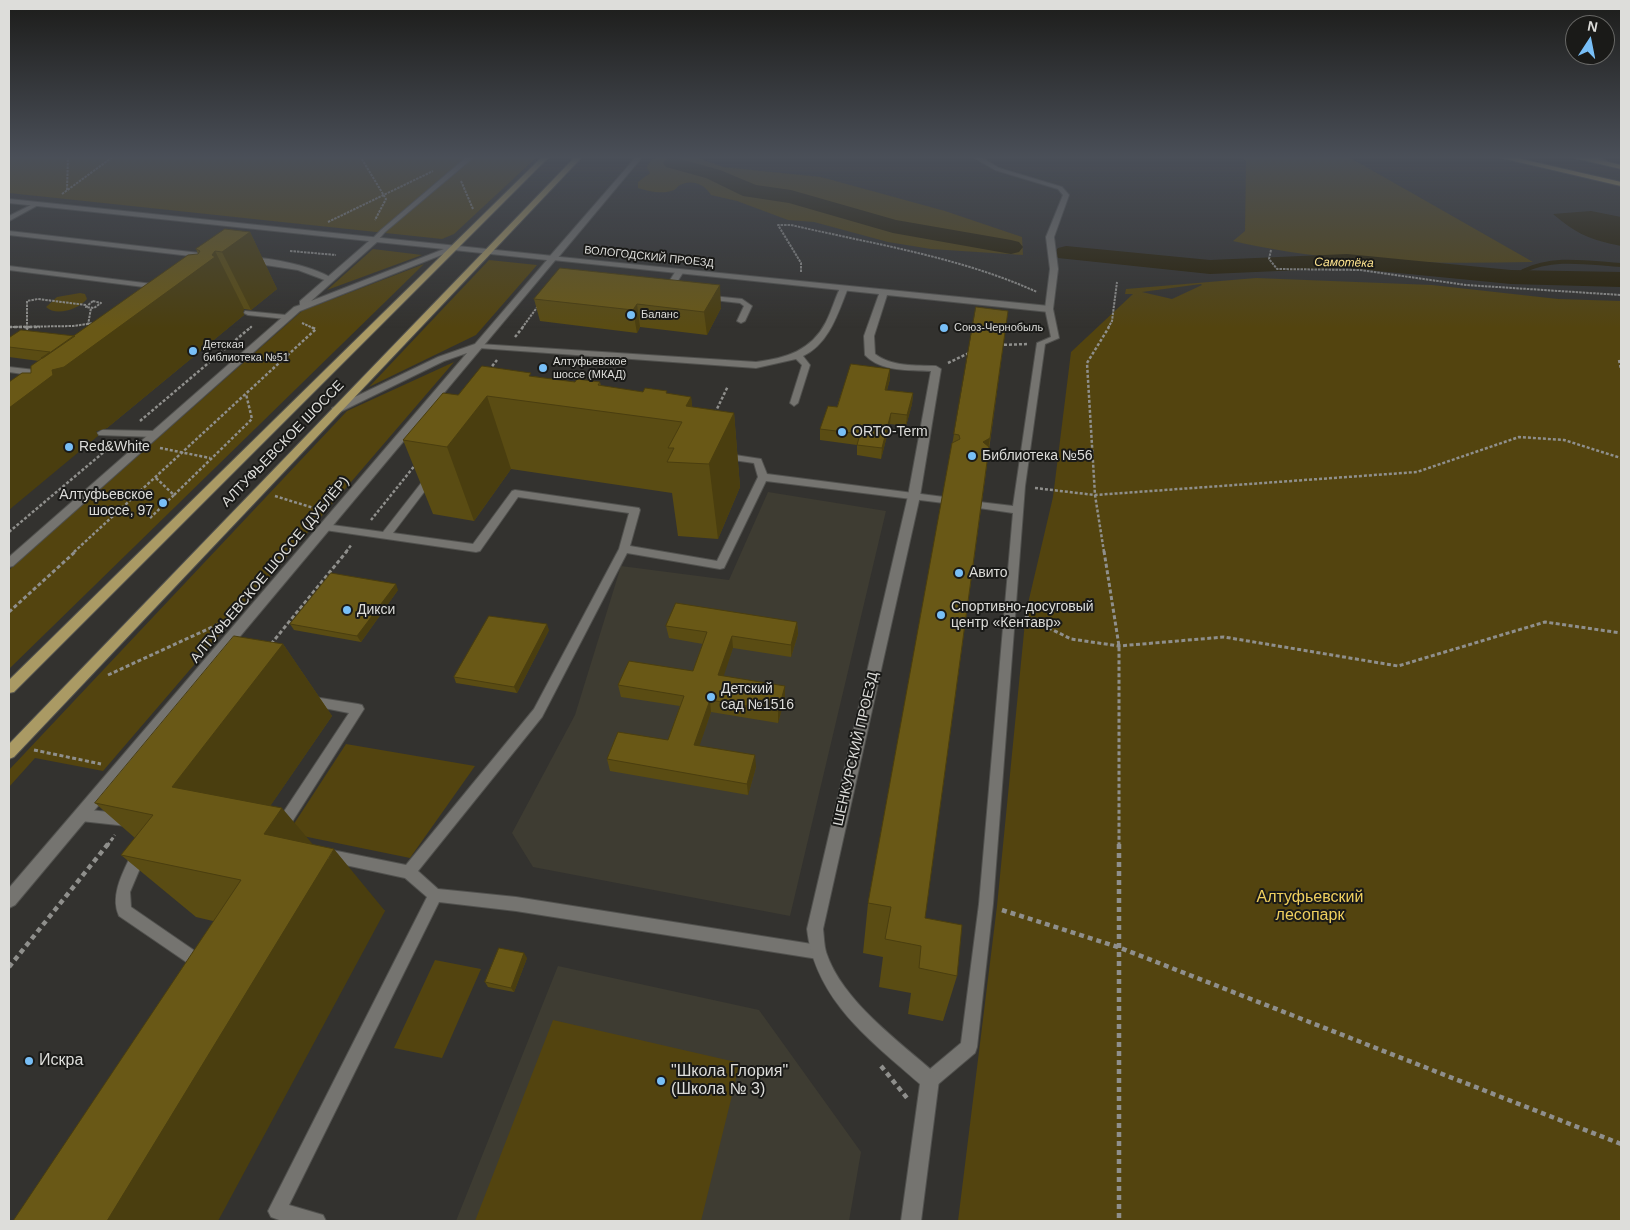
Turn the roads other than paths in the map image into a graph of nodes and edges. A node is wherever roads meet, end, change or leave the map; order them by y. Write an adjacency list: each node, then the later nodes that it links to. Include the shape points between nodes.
1 (125, 213): 8 (street, ВОЛОГОДСКИЙ ПРОЕЗД)
2 (404, 213): 8 (lane)
3 (487, 213): 9 (main road, АЛТУФЬЕВСКОЕ ШОССЕ)
4 (524, 213): 10 (main road, АЛТУФЬЕВСКОЕ ШОССЕ)
5 (591, 213): 12 (lane)
6 (1059, 213): 25 (lane, via 1050,237 1054,269)
7 (9, 233): 11 (lane)
8 (375, 240): 9 (street, ВОЛОГОДСКИЙ ПРОЕЗД); 16 (street)
9 (451, 248): 10 (street, ВОЛОГОДСКИЙ ПРОЕЗД); 24 (street); 52 (main road, АЛТУФЬЕВСКОЕ ШОССЕ)
10 (487, 252): 12 (street, ВОЛОГОДСКИЙ ПРОЕЗД); 34 (main road, АЛТУФЬЕВСКОЕ ШОССЕ)
11 (220, 257)
12 (553, 258): 15 (street, ВОЛОГОДСКИЙ ПРОЕЗД); 29 (street, АЛТУФЬЕВСКОЕ ШОССЕ (ДУБЛЁР))
13 (240, 259): 16 (lane, via 278,264 316,273)
14 (11, 270): 17 (lane)
15 (680, 271): 18 (street, ВОЛОГОДСКИЙ ПРОЕЗД); 21 (lane)
16 (330, 280): 24 (street)
17 (168, 288)
18 (844, 288): 20 (street, ВОЛОГОДСКИЙ ПРОЕЗД); 30 (lane, via 822,338)
19 (656, 292): 21 (lane)
20 (884, 292): 25 (street, ВОЛОГОДСКИЙ ПРОЕЗД); 42 (street, ШЕНКУРСКИЙ ПРОЕЗД, via 870,336 870,355 888,365 936,369)
21 (666, 293): 22 (lane)
22 (676, 294)
23 (694, 296): 28 (lane, via 742,301 748,306)
24 (297, 308): 27 (street)
25 (1049, 309): 45 (lane, via 1055,338 1041,343)
26 (248, 313): 27 (lane)
27 (286, 318): 38 (street)
28 (741, 321)
29 (480, 346): 30 (lane, via 756,364 784,362); 34 (street, via 441,359); 35 (street, АЛТУФЬЕВСКОЕ ШОССЕ (ДУБЛЁР))
30 (797, 355): 33 (lane, via 806,365)
31 (9, 369): 32 (lane)
32 (56, 376)
33 (794, 404)
34 (336, 410): 54 (main road, АЛТУФЬЕВСКОЕ ШОССЕ)
35 (421, 415): 36 (lane); 46 (street, АЛТУФЬЕВСКОЕ ШОССЕ (ДУБЛЁР))
36 (436, 417)
37 (102, 432): 38 (lane)
38 (155, 434): 49 (street)
39 (714, 455): 41 (lane, via 758,461)
40 (438, 467): 47 (lane)
41 (763, 477): 42 (lane); 48 (lane, via 720,565)
42 (914, 496): 43 (lane); 61 (street, ШЕНКУРСКИЙ ПРОЕЗД, via 815,929)
43 (944, 500)
44 (979, 505): 45 (lane)
45 (1018, 510): 63 (lane, via 986,904 969,1047)
46 (326, 527): 47 (lane); 50 (street, АЛТУФЬЕВСКОЕ ШОССЕ (ДУБЛЁР))
47 (386, 536): 48 (lane, via 476,548 515,493 635,510)
48 (624, 549): 58 (lane, via 538,713)
49 (9, 563)
50 (194, 683): 51 (lane); 55 (street, АЛТУФЬЕВСКОЕ ШОССЕ (ДУБЛЁР))
51 (210, 686)
52 (9, 688)
53 (293, 699): 56 (lane, via 358,709)
54 (9, 753)
55 (81, 815): 60 (street, АЛТУФЬЕВСКОЕ ШОССЕ (ДУБЛЁР)); 62 (lane, via 127,820 142,832 138,860 123,892 124,911 204,966)
56 (270, 844)
57 (317, 853): 58 (lane)
58 (409, 872): 59 (lane)
59 (435, 895): 61 (lane, via 516,904); 64 (lane, via 277,1211)
60 (9, 900)
61 (818, 952): 63 (street, ШЕНКУРСКИЙ ПРОЕЗД, via 830,978 856,1014)
62 (211, 983)
63 (930, 1080): 65 (street)
64 (316, 1221)
65 (911, 1221)

